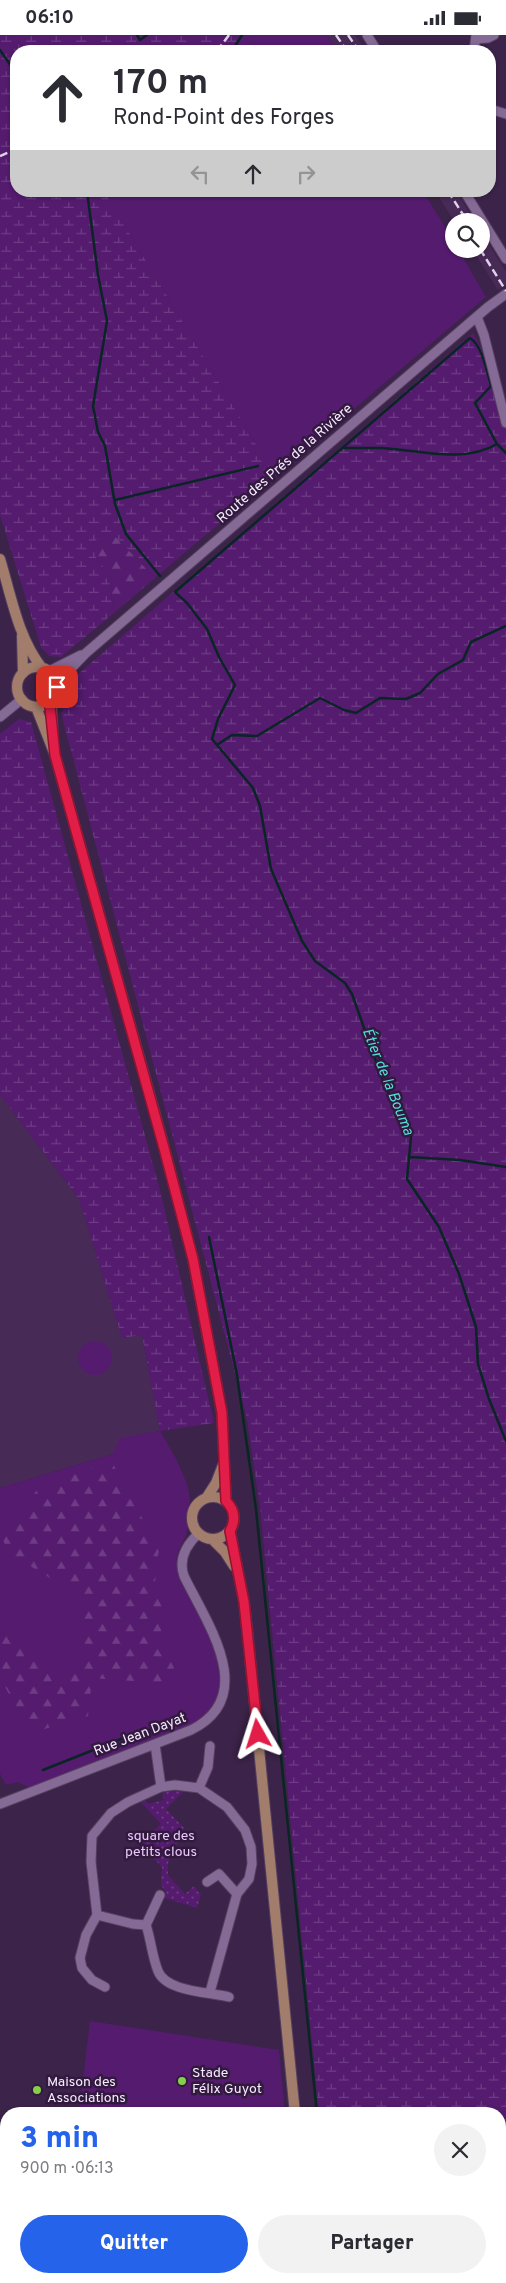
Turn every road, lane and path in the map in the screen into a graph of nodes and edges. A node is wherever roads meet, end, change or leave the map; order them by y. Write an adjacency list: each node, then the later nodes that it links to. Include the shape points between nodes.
1 (494, 35): 2 (street)
2 (476, 37)
3 (468, 197): 4 (street)
4 (506, 259)
5 (504, 295): 6 (street, Route des Prés de la Rivière)
6 (477, 317): 7 (street); 10 (street, Route des Prés de la Rivière)
7 (506, 423)
8 (0, 559): 9 (main road)
9 (21, 630): 11 (main road, via 35,659); 12 (main road)
10 (86, 653): 11 (street, Route des Prés de la Rivière); 13 (street, Route des Prés de la Rivière)
11 (45, 669): 12 (main road, via 32,668); 13 (main road)
12 (23, 673): 14 (main road, via 17,686)
13 (57, 683): 15 (main road, via 57,691)
14 (22, 699): 16 (main road); 17 (street)
15 (51, 701): 16 (main road); 18 (main road)
16 (36, 707): 18 (main road)
17 (0, 717)
18 (55, 755): 19 (main road, via 193,1259 222,1413)
19 (224, 1464): 20 (main road); 21 (main road)
20 (207, 1497): 21 (main road); 23 (main road, via 197,1503 192,1513)
21 (226, 1501): 22 (main road, via 234,1513)
22 (230, 1531): 24 (main road, via 223,1537); 25 (main road)
23 (199, 1533): 24 (main road); 26 (street, Rue Jean Dayat, via 184,1553 182,1571 223,1658 225,1688 219,1705 203,1723)
24 (212, 1539): 25 (main road)
25 (236, 1569): 39 (main road, via 248,1637)
26 (155, 1744): 28 (street); 30 (street, Rue Jean Dayat)
27 (210, 1746): 29 (street, via 208,1767)
28 (161, 1787): 29 (street); 34 (street, via 111,1813 92,1835 91,1862)
29 (199, 1788): 32 (street, via 227,1807 245,1830 252,1864 249,1879)
30 (0, 1804)
31 (207, 1882): 32 (street, via 218,1874)
32 (237, 1894): 37 (street)
33 (160, 1895): 35 (street)
34 (97, 1915): 35 (street); 36 (street, via 86,1935 80,1959 82,1968)
35 (146, 1925): 37 (street, via 158,1973 171,1985)
36 (105, 1987)
37 (210, 1993): 38 (street)
38 (229, 1997)
39 (295, 2107)

